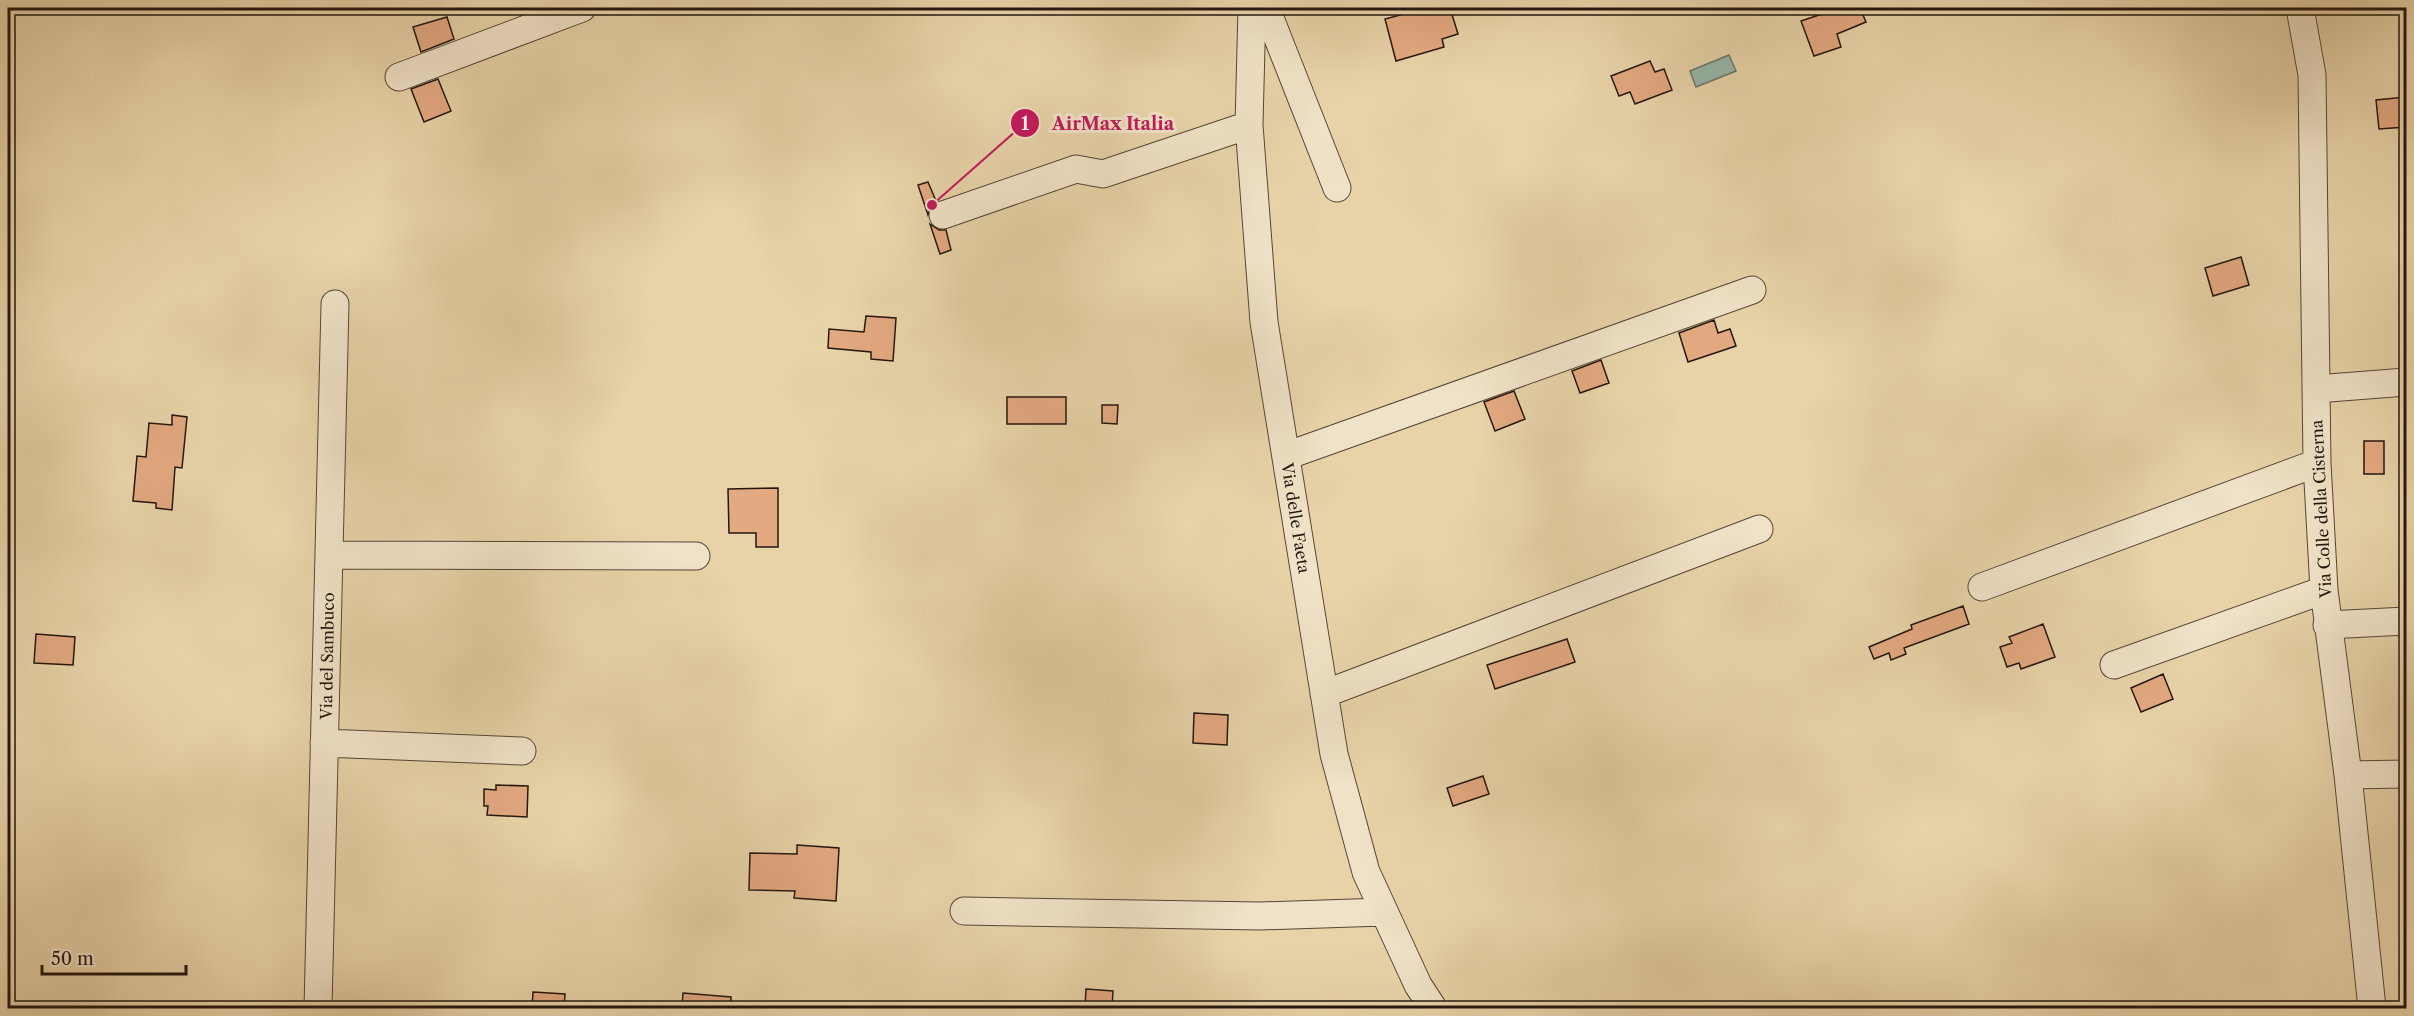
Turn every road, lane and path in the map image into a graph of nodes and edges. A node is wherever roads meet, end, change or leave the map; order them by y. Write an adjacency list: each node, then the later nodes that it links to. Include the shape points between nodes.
1 (582, 8): 5 (street)
2 (1252, 8): 6 (street, Via delle Faeta)
3 (1266, 8): 7 (street)
4 (2300, 8): 12 (street, Via Colle della Cisterna, via 2312,75)
5 (399, 77)
6 (1249, 125): 8 (street, via 1103,174 1076,169); 13 (street, Via delle Faeta, via 1264,322)
7 (1337, 188)
8 (943, 215)
9 (1752, 290): 13 (street)
10 (335, 304): 16 (street, Via del Sambuco)
11 (2406, 382): 12 (street)
12 (2316, 389): 14 (street, Via Colle della Cisterna)
13 (1286, 456): 23 (street, Via delle Faeta)
14 (2317, 463): 18 (street); 19 (street, Via Colle della Cisterna)
15 (1759, 529): 23 (street)
16 (329, 555): 17 (street); 24 (street, Via del Sambuco)
17 (696, 556)
18 (1982, 587)
19 (2324, 590): 21 (street, Via Colle della Cisterna); 22 (street)
20 (2406, 621): 21 (street)
21 (2327, 625): 27 (street, Via Colle della Cisterna)
22 (2114, 665)
23 (1324, 694): 29 (street, Via delle Faeta, via 1334,754 1363,861)
24 (324, 743): 25 (street); 30 (street, Via del Sambuco)
25 (522, 751)
26 (2406, 774): 27 (street)
27 (2348, 775): 32 (street, Via Colle della Cisterna)
28 (964, 911): 29 (street, via 1260,916)
29 (1384, 912): 31 (street, Via delle Faeta, via 1418,986)
30 (318, 1008)
31 (1433, 1008)
32 (2372, 1008)

